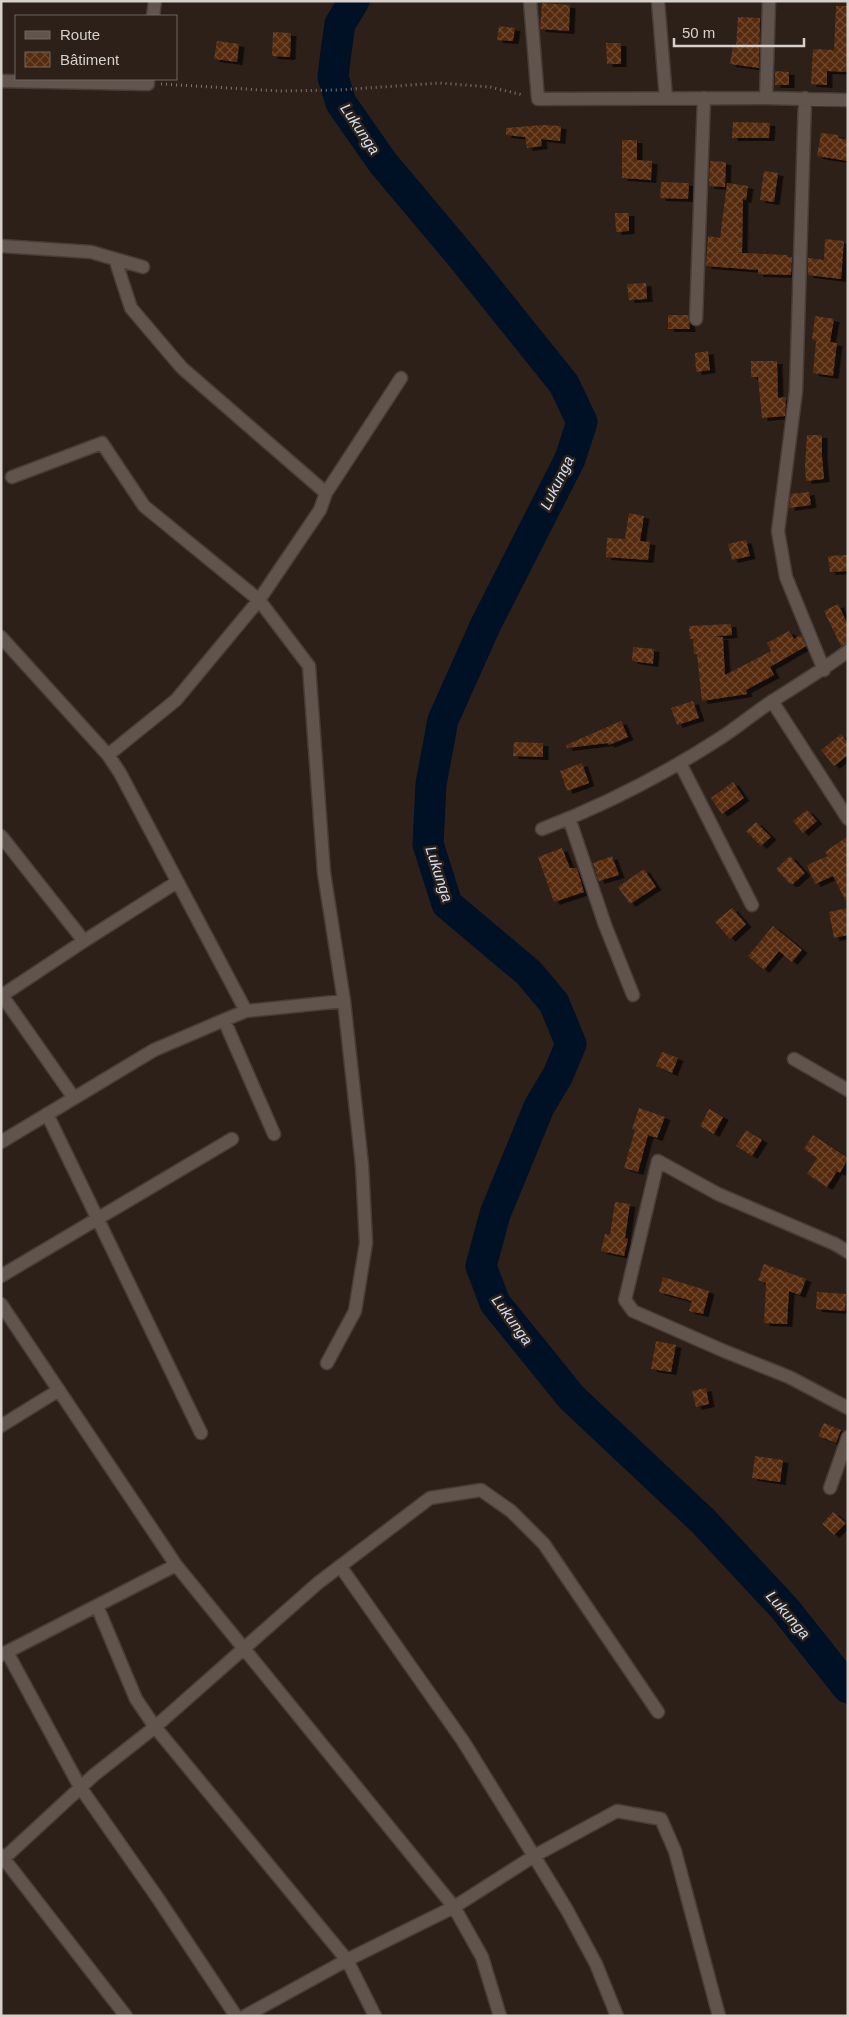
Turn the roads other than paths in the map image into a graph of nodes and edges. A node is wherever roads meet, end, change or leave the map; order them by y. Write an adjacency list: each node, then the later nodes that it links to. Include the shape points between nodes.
1 (154, 1): 5 (street)
2 (530, 1): 8 (street, via 538,99)
3 (658, 1): 8 (street)
4 (770, 1): 10 (street)
5 (153, 15)
6 (1, 80): 7 (street)
7 (148, 81)
8 (666, 98): 9 (street)
9 (704, 98): 10 (street); 16 (street)
10 (766, 98): 11 (street)
11 (805, 98): 12 (street); 23 (street, via 796,391 778,531 786,577)
12 (848, 100)
13 (1, 246): 14 (street, via 91,252)
14 (115, 259): 15 (street); 19 (street, via 131,308 182,368)
15 (143, 267)
16 (696, 319)
17 (401, 378): 19 (street)
18 (12, 477): 20 (street, via 102,443 144,506)
19 (326, 493): 20 (street, via 320,510)
20 (259, 600): 25 (street, via 176,700); 36 (street, via 309,666 324,873)
21 (1, 637): 25 (street)
22 (848, 651): 23 (street)
23 (824, 670): 24 (street)
24 (772, 701): 26 (street); 28 (street)
25 (108, 755): 31 (street)
26 (680, 762): 27 (street, via 623,794); 32 (street)
27 (569, 818): 29 (street); 35 (street, via 605,925)
28 (848, 819)
29 (542, 829)
30 (1, 836): 33 (street)
31 (177, 882): 33 (street); 37 (street)
32 (752, 905)
33 (84, 941): 34 (street)
34 (1, 995): 41 (street)
35 (633, 995)
36 (344, 1002): 37 (street); 50 (street, via 362,1165 366,1243 355,1311)
37 (246, 1011): 38 (street)
38 (224, 1020): 41 (street, via 154,1050); 43 (street)
39 (794, 1059): 40 (street)
40 (848, 1090)
41 (74, 1098): 42 (street)
42 (47, 1114): 45 (street); 46 (street)
43 (274, 1134)
44 (232, 1139): 46 (street)
45 (1, 1142)
46 (97, 1220): 48 (street); 54 (street)
47 (848, 1252): 52 (street, via 718,1194 658,1161 625,1300 633,1311 789,1377)
48 (1, 1276)
49 (1, 1304): 51 (street)
50 (327, 1363)
51 (59, 1390): 53 (street); 57 (street)
52 (848, 1408)
53 (1, 1426)
54 (201, 1433)
55 (848, 1437): 56 (street)
56 (830, 1488)
57 (176, 1565): 59 (street); 60 (street)
58 (340, 1566): 60 (street); 62 (street, via 430,1498 481,1490 511,1510 544,1544); 65 (street, via 463,1740)
59 (96, 1606): 61 (street); 63 (street, via 136,1700)
60 (244, 1648): 63 (street); 67 (street)
61 (4, 1653): 64 (street)
62 (658, 1712)
63 (155, 1727): 64 (street); 68 (street)
64 (80, 1787): 66 (street); 70 (street)
65 (534, 1856): 67 (street); 74 (street, via 596,1964); 75 (street, via 617,1811 661,1819 676,1851)
66 (2, 1858): 69 (street)
67 (454, 1907): 68 (street); 73 (street, via 482,1957)
68 (347, 1960): 71 (street); 72 (street)
69 (126, 2016)
70 (236, 2016)
71 (246, 2016)
72 (375, 2016)
73 (500, 2016)
74 (617, 2016)
75 (718, 2016)

